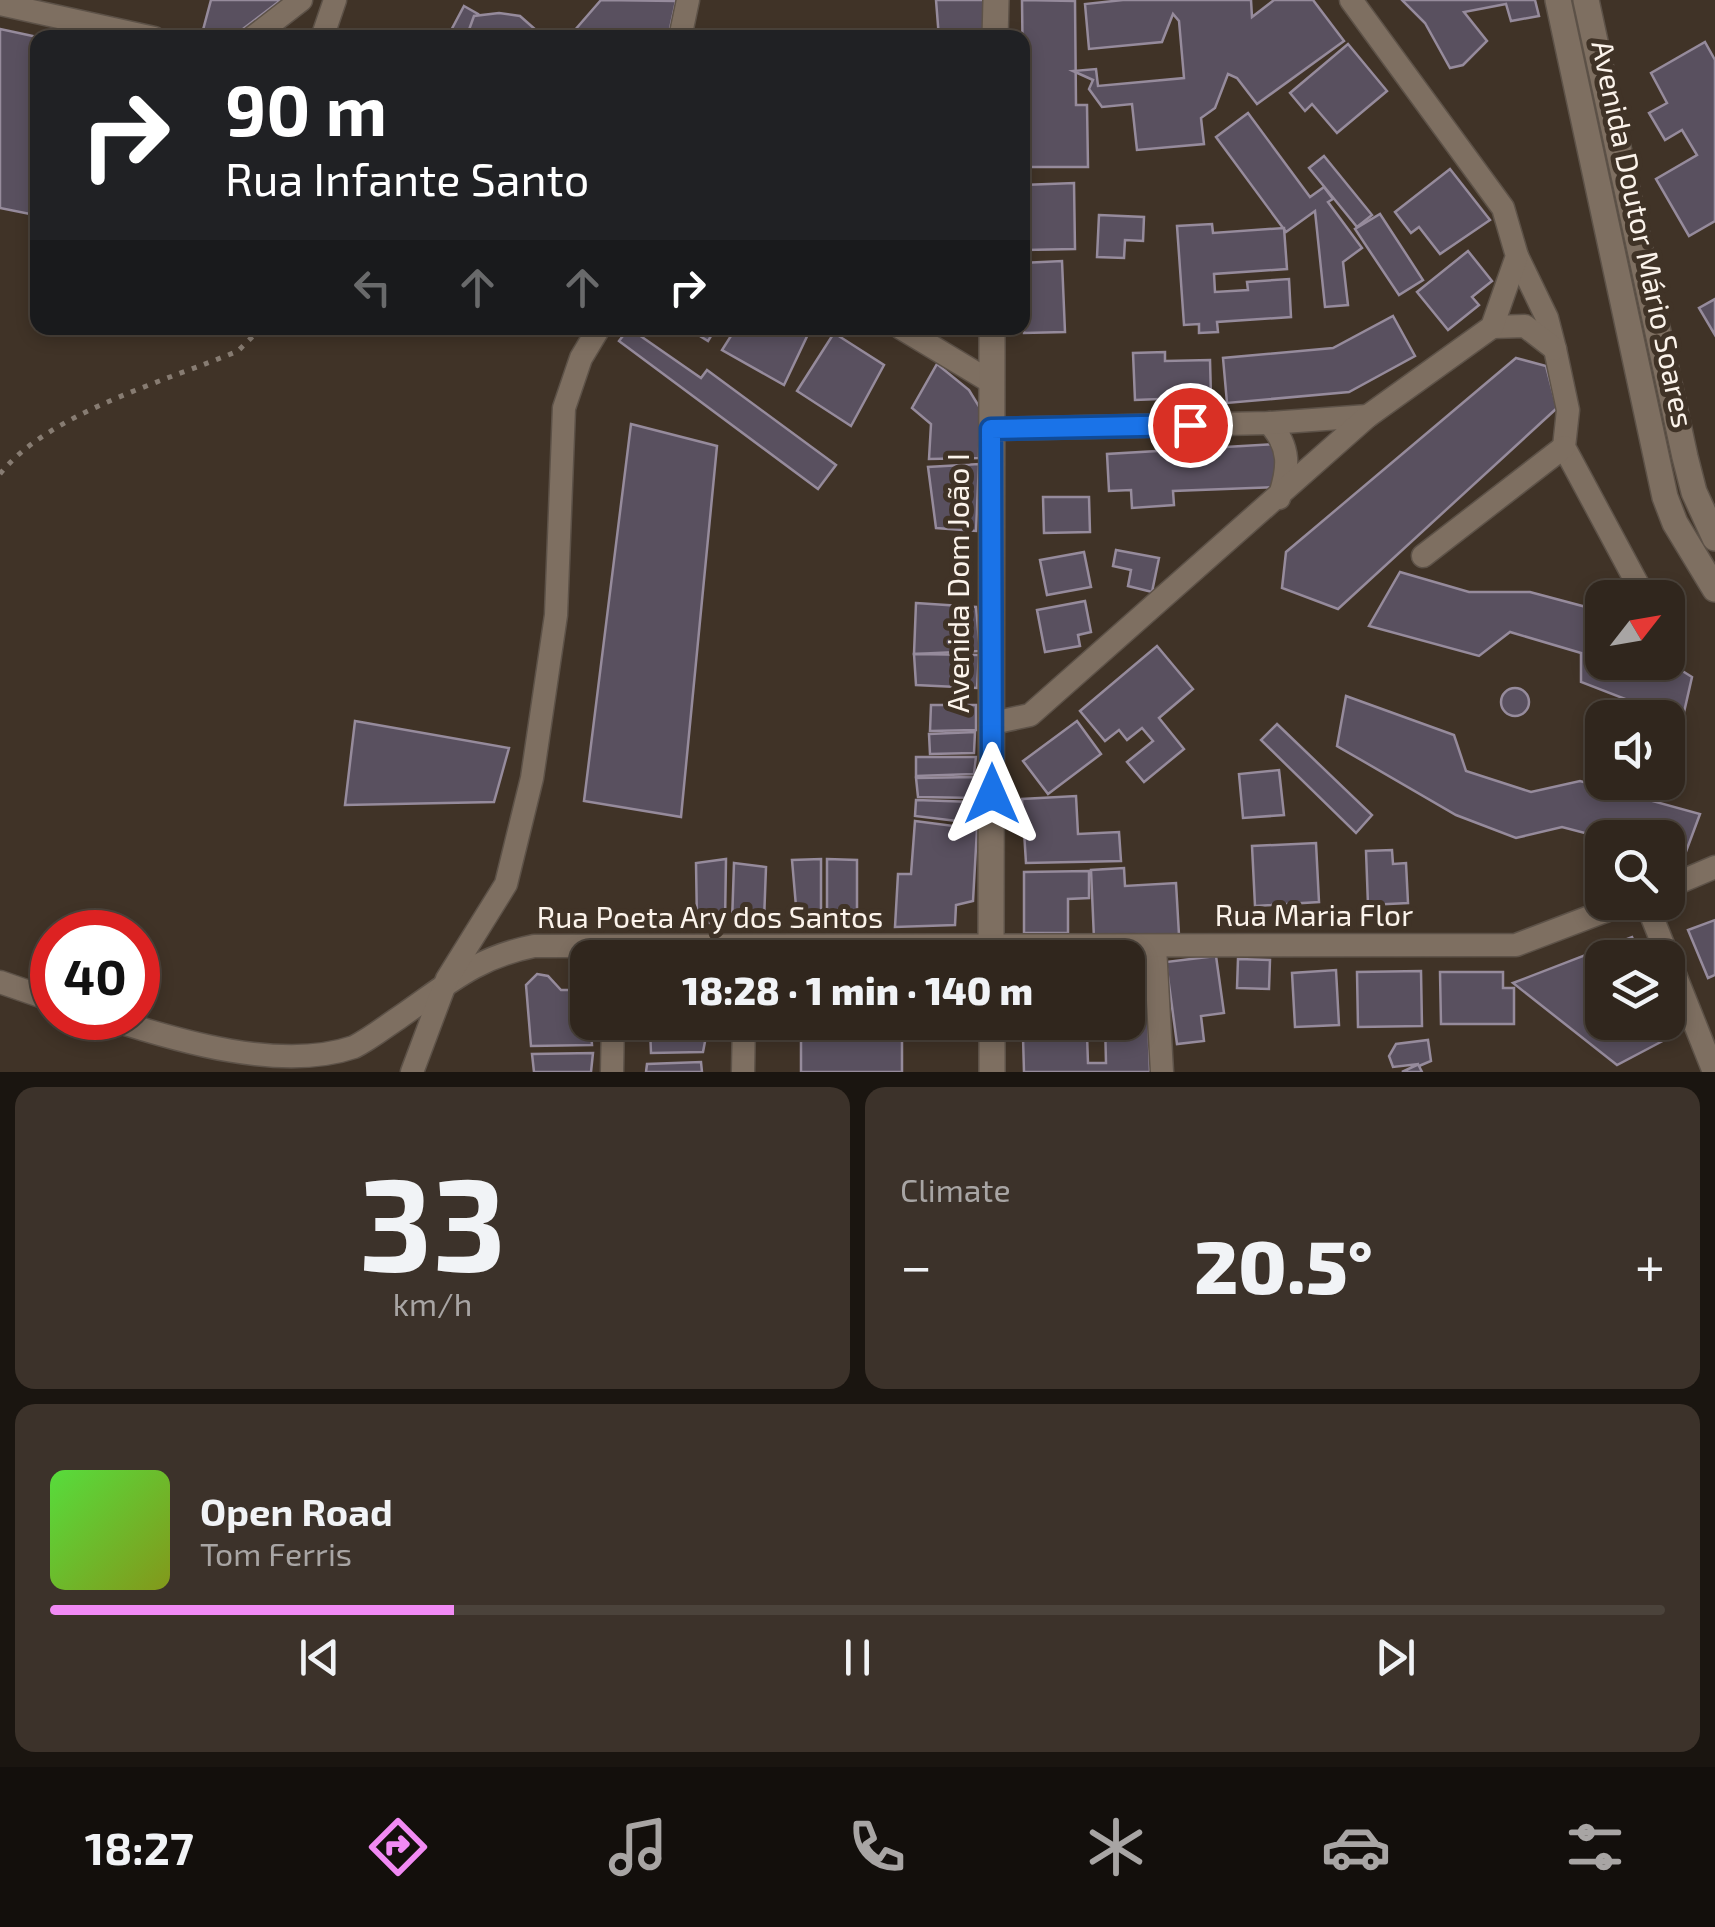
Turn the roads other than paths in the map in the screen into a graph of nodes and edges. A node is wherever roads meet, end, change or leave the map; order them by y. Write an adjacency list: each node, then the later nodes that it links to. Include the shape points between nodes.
1 (302, 0): 10 (street)
2 (335, 0): 11 (street)
3 (688, 0): 12 (street)
4 (996, 0): 13 (main road)
5 (1351, 0): 14 (street, via 1492,188)
6 (1558, 0): 29 (main road, Avenida Doutor Mário Soares, via 1665,498)
7 (1586, 0): 26 (main road, Avenida Doutor Mário Soares, via 1684,457)
8 (0, 4): 9 (street)
9 (118, 30)
10 (263, 30)
11 (325, 30)
12 (682, 30)
13 (995, 30)
14 (1517, 256): 15 (street); 19 (street)
15 (1492, 327): 19 (street, via 1525,326); 21 (street)
16 (595, 335): 39 (street, via 564,408 556,616 532,778 506,884)
17 (914, 335): 20 (street)
18 (992, 335): 20 (main road, Avenida Dom João I)
19 (1555, 349): 24 (street, via 1568,410)
20 (991, 382): 23 (main road, Avenida Dom João I)
21 (1368, 416): 22 (street); 25 (street)
22 (1269, 423): 23 (street); 25 (street, via 1284,441 1288,462)
23 (991, 429): 30 (main road, Avenida Dom João I)
24 (1564, 447): 27 (street); 28 (street)
25 (1279, 498): 30 (street, via 1030,715)
26 (1715, 538)
27 (1423, 556)
28 (1635, 580)
29 (1715, 589)
30 (993, 723): 35 (main road, Avenida Dom João I)
31 (1715, 867): 32 (street)
32 (1685, 880)
33 (1585, 918): 37 (street, Rua Maria Flor, via 1516,944)
34 (1653, 920): 51 (street)
35 (991, 940)
36 (1145, 947): 37 (street, Rua Maria Flor)
37 (1156, 947): 50 (street)
38 (570, 949): 39 (street, Rua Poeta Ary dos Santos, via 534,946 498,954)
39 (447, 979): 42 (street, Rua Poeta Ary dos Santos, via 354,1048 302,1060 214,1053); 46 (street)
40 (0, 982): 41 (street)
41 (30, 992)
42 (160, 1035)
43 (613, 1040): 47 (street)
44 (744, 1040): 48 (street)
45 (992, 1040): 49 (main road)
46 (412, 1072)
47 (612, 1072)
48 (743, 1072)
49 (992, 1072)
50 (1162, 1072)
51 (1714, 1072)

